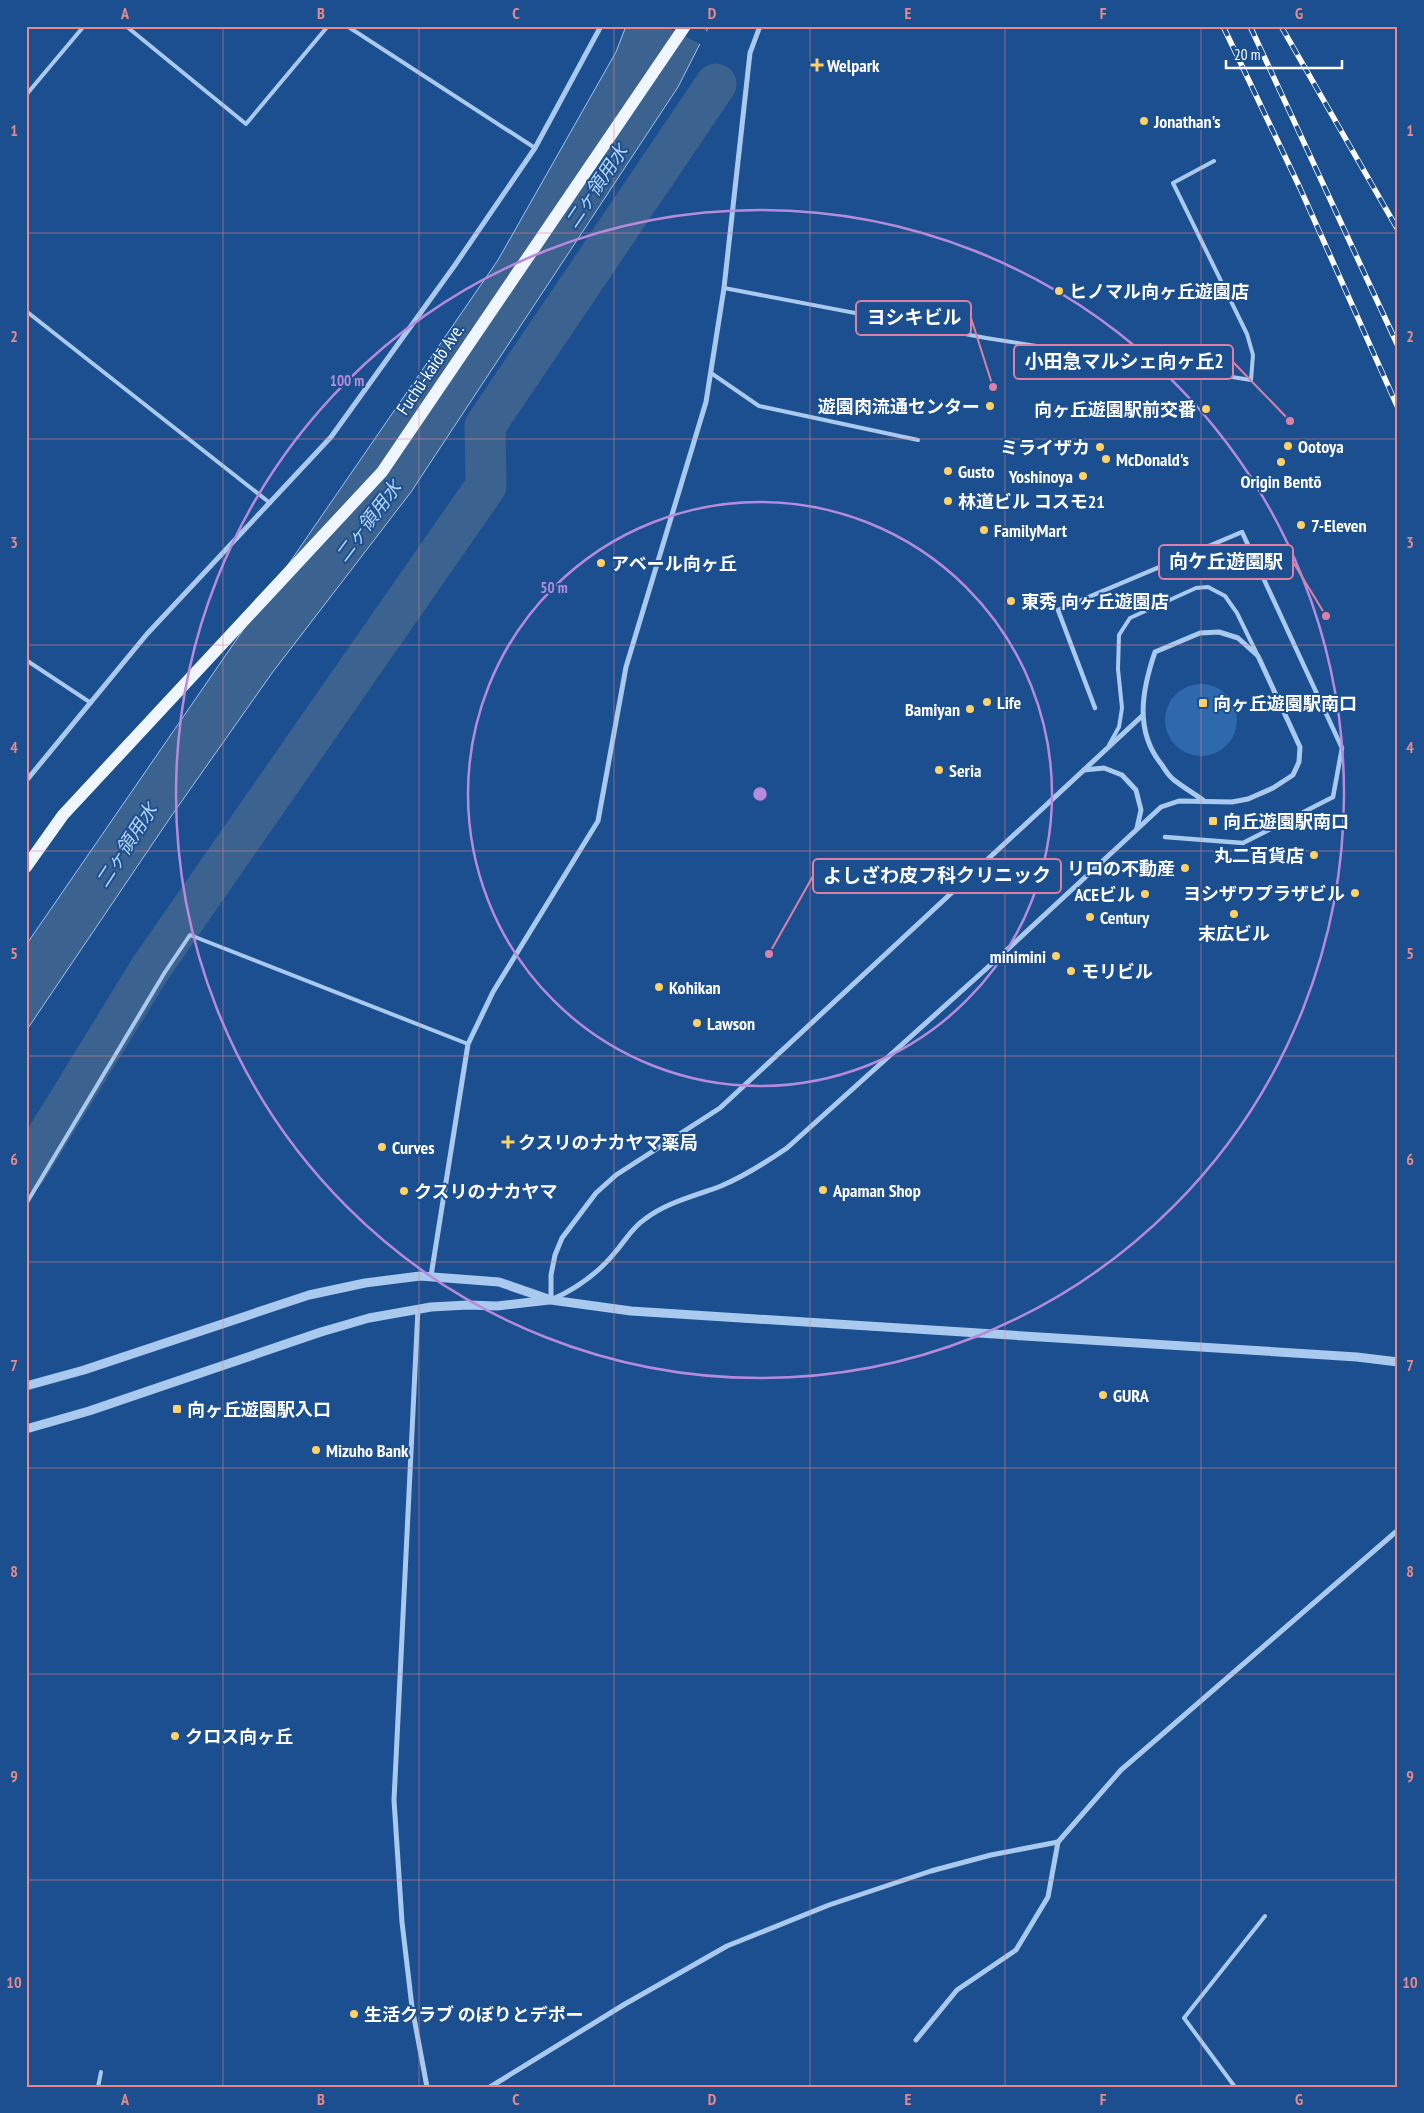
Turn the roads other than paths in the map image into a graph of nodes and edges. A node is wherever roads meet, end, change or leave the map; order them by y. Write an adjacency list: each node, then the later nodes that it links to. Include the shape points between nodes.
1 (84, 26): 8 (lane)
2 (126, 26): 3 (lane, via 246,124)
3 (328, 26)
4 (347, 26): 9 (lane)
5 (601, 26): 9 (street)
6 (685, 26): 27 (main road, Fuchū-kaidō Ave., via 382,472 63,815)
7 (760, 26): 11 (street, via 750,53)
8 (26, 95)
9 (534, 148): 15 (street, via 455,265 331,437)
10 (1214, 161): 11 (lane, via 1173,183 1246,334 1252,355 1251,380 986,338)
11 (724, 288): 13 (street)
12 (26, 311): 15 (lane)
13 (711, 373): 14 (lane, via 758,406); 28 (street, via 706,402 626,667 598,821 493,992)
14 (918, 440)
15 (270, 503): 18 (street, via 147,634)
16 (1258, 656): 20 (street, via 1238,638 1218,632 1200,632 1155,652 1145,680); 21 (lane, via 1225,596 1208,587 1196,588 1130,618 1119,635 1122,708 1119,727); 24 (street, via 1300,748 1299,762 1293,775 1248,799 1232,802)
17 (26, 660): 18 (lane)
18 (91, 703): 23 (street)
19 (1094, 708): 26 (street, via 1058,610 1242,532 1342,748 1332,797 1243,842)
20 (1142, 716): 21 (street); 24 (street, via 1145,736 1157,759 1172,779)
21 (1107, 749): 22 (street)
22 (1084, 770): 25 (street, via 1104,768 1122,775 1136,790 1141,810); 31 (street, via 720,1108 616,1175 596,1193 562,1238 551,1275)
23 (26, 782)
24 (1203, 800): 25 (street, via 1179,800 1161,807)
25 (1137, 828): 31 (street, via 997,960 786,1148 756,1170 681,1199 645,1218 594,1275 574,1290)
26 (1165, 837)
27 (26, 867)
28 (468, 1044): 29 (lane, via 190,935); 30 (street)
29 (26, 1204)
30 (431, 1276): 31 (street, via 499,1282); 34 (street, via 365,1283 309,1296)
31 (551, 1300): 32 (street); 33 (street, via 631,1311)
32 (418, 1309): 35 (street, via 369,1318 321,1332 89,1411); 42 (street, via 394,1800 402,1922 412,2007)
33 (1398, 1362)
34 (26, 1386)
35 (26, 1429)
36 (1398, 1530): 37 (street, via 1121,1770)
37 (1058, 1842): 39 (street, via 1048,1897 1016,1950 957,1990); 43 (street, via 931,1871 829,1905 727,1946)
38 (1266, 1916): 44 (lane, via 1184,2018)
39 (916, 2040)
40 (101, 2072): 41 (lane)
41 (98, 2087)
42 (427, 2087)
43 (490, 2087)
44 (1235, 2087)

